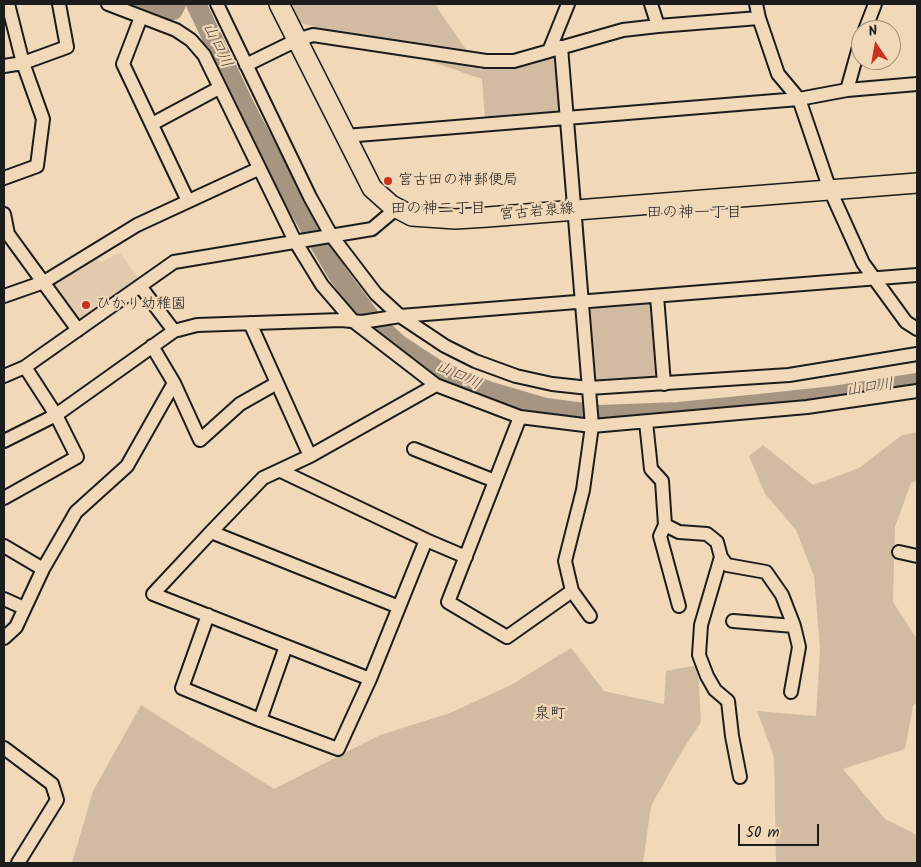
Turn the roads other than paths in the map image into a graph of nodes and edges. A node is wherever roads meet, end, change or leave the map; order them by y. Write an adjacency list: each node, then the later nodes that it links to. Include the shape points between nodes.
1 (8, 4): 16 (street)
2 (59, 4): 16 (street, via 67,46)
3 (108, 4): 10 (street)
4 (217, 4): 17 (street)
5 (279, 4): 14 (main road, 宮古岩泉線)
6 (568, 4): 15 (street)
7 (651, 4): 13 (street)
8 (756, 4): 11 (street)
9 (875, 4): 12 (street)
10 (141, 17): 21 (street, via 176,30 190,40 204,56); 25 (street, via 123,64)
11 (759, 18): 13 (street); 23 (street, via 778,74)
12 (869, 20)
13 (658, 26): 15 (street, via 623,30)
14 (297, 40): 15 (street, via 313,35 486,61 514,61); 17 (street); 26 (main road, 宮古岩泉線)
15 (555, 49): 24 (street)
16 (22, 63): 18 (street); 28 (street, via 43,119 37,166)
17 (246, 65): 36 (street)
18 (4, 66)
19 (853, 70): 22 (street)
20 (917, 84): 22 (street)
21 (220, 88): 25 (street); 27 (street)
22 (847, 90): 23 (street)
23 (799, 99): 24 (street); 30 (street)
24 (567, 118): 26 (street); 33 (street)
25 (152, 124): 31 (street)
26 (345, 136): 32 (main road, 宮古岩泉線, via 372,188)
27 (258, 169): 31 (street); 37 (street)
28 (4, 178)
29 (917, 183): 30 (main road, 宮古岩泉線)
30 (830, 190): 33 (main road, 宮古岩泉線); 39 (street, via 863,263)
31 (188, 201): 40 (street, via 137,225)
32 (397, 208): 33 (main road, 宮古岩泉線, via 412,216 455,218); 36 (street, via 372,229)
33 (574, 210): 44 (street)
34 (4, 214): 35 (street)
35 (6, 235): 40 (street)
36 (331, 235): 37 (street); 45 (street, via 376,294)
37 (295, 241): 41 (street, via 174,262); 46 (street, via 322,285)
38 (917, 276): 39 (street)
39 (874, 279): 43 (street); 48 (street, via 906,322)
40 (44, 282): 42 (street); 49 (street)
41 (140, 286): 49 (street); 50 (street)
42 (4, 296)
43 (657, 296): 44 (street); 57 (street)
44 (582, 302): 45 (street); 59 (street)
45 (400, 316): 46 (street); 59 (street, via 444,346 475,361 516,376)
46 (357, 321): 47 (street); 58 (street)
47 (250, 323): 50 (street, via 197,325); 56 (street)
48 (917, 328)
49 (78, 330): 53 (street)
50 (174, 331): 51 (street)
51 (152, 346): 55 (street); 61 (street)
52 (917, 354): 57 (street, via 789,375)
53 (25, 367): 54 (street); 61 (street)
54 (4, 376)
55 (174, 383): 56 (street, via 200,440 240,404); 79 (street, via 127,466 76,512)
56 (277, 383): 67 (street)
57 (664, 384): 59 (street)
58 (436, 386): 62 (street); 67 (street)
59 (589, 390): 64 (street)
60 (917, 391): 63 (street, via 807,407)
61 (56, 415): 65 (street); 70 (street, via 77,457)
62 (520, 417): 64 (street); 69 (street)
63 (646, 422): 64 (street); 71 (street, via 651,469 662,481)
64 (592, 423): 80 (street, via 583,490 565,561)
65 (4, 442)
66 (414, 449): 69 (street)
67 (310, 456): 68 (street)
68 (281, 471): 72 (street, via 264,478); 73 (street)
69 (495, 481): 78 (street)
70 (4, 498)
71 (665, 524): 76 (street, via 679,532 707,534 717,542); 83 (street, via 660,536)
72 (211, 532): 82 (street); 85 (street, via 153,594)
73 (426, 540): 78 (street); 82 (street)
74 (4, 546): 79 (street)
75 (899, 552): 77 (street)
76 (721, 556): 88 (street, via 727,565 766,572 782,595); 95 (street, via 702,625 699,655 715,690 728,701)
77 (917, 556)
78 (466, 557): 80 (street, via 448,602 506,637)
79 (42, 569): 84 (street)
80 (572, 591): 86 (street)
81 (4, 599): 84 (street)
82 (399, 606): 91 (street)
83 (679, 606)
84 (24, 608): 89 (street, via 16,627)
85 (208, 615): 90 (street); 93 (street, via 182,688)
86 (590, 616)
87 (733, 621): 88 (street)
88 (794, 626): 92 (street, via 800,647)
89 (4, 638)
90 (286, 646): 91 (street); 93 (street)
91 (370, 679): 93 (street, via 338,749)
92 (791, 692)
93 (260, 720)
94 (4, 748): 96 (street, via 52,784 57,800)
95 (740, 777)
96 (18, 863)

